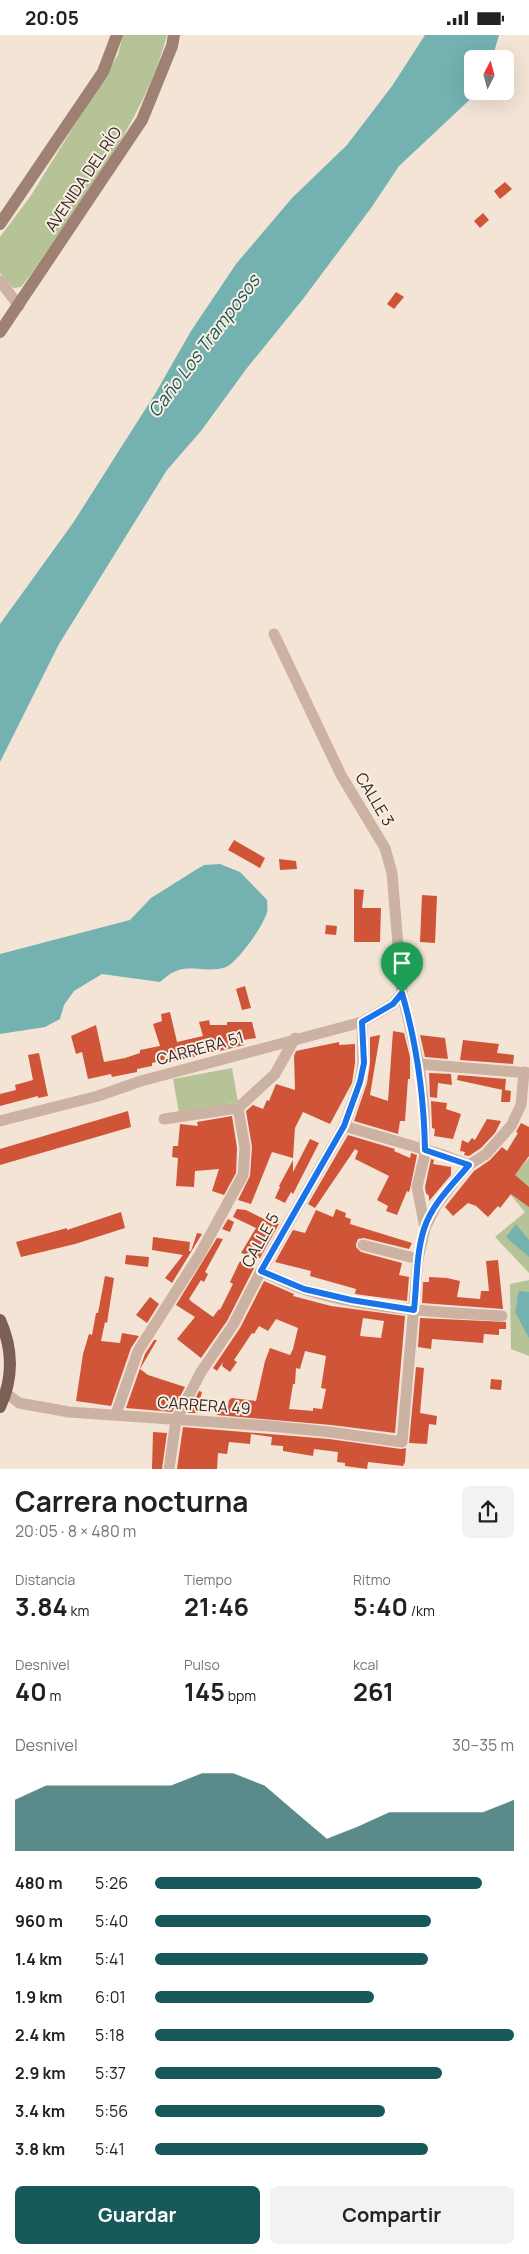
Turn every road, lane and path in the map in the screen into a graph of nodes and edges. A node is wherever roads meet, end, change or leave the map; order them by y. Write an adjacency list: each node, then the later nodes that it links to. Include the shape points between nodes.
1 (117, 35): 3 (main road, via 103,72)
2 (174, 35): 5 (main road, AVENIDA DEL RÍO, via 142,121)
3 (0, 224)
4 (0, 281): 5 (street)
5 (19, 306): 6 (main road, AVENIDA DEL RÍO)
6 (0, 332)
7 (274, 634): 8 (street, CALLE 3, via 341,775 385,848 392,873)
8 (402, 993): 9 (street, CARRERA 51, via 393,1004); 11 (street, CALLE 3)
9 (362, 1022): 10 (street, CARRERA 51); 16 (street, CALLE 5, via 364,1063)
10 (295, 1038): 13 (street, via 275,1074); 15 (street, CARRERA 51)
11 (419, 1064): 12 (street); 17 (street, CALLE 3)
12 (527, 1073): 18 (street, via 521,1105 511,1126 486,1154)
13 (238, 1108): 14 (street); 28 (street, via 245,1148 243,1175 200,1254 138,1351)
14 (164, 1119)
15 (0, 1121)
16 (344, 1126): 17 (street); 22 (street, CALLE 5)
17 (425, 1150): 18 (street); 19 (street, CALLE 3, via 417,1187)
18 (469, 1165): 19 (street, via 436,1206)
19 (424, 1228): 21 (street)
20 (363, 1245): 21 (street)
21 (418, 1259): 23 (street)
22 (261, 1271): 23 (street, via 304,1289); 29 (street, CALLE 5)
23 (414, 1310): 24 (street); 29 (street, CARRERA 49, via 402,1442 310,1430)
24 (502, 1316)
25 (0, 1320): 26 (main road, via 11,1354)
26 (6, 1393): 27 (main road); 28 (street, CARRERA 49, via 20,1403 69,1412)
27 (0, 1407)
28 (116, 1414): 29 (street, CARRERA 49)
29 (176, 1420): 30 (street, CALLE 5)
30 (169, 1469)

